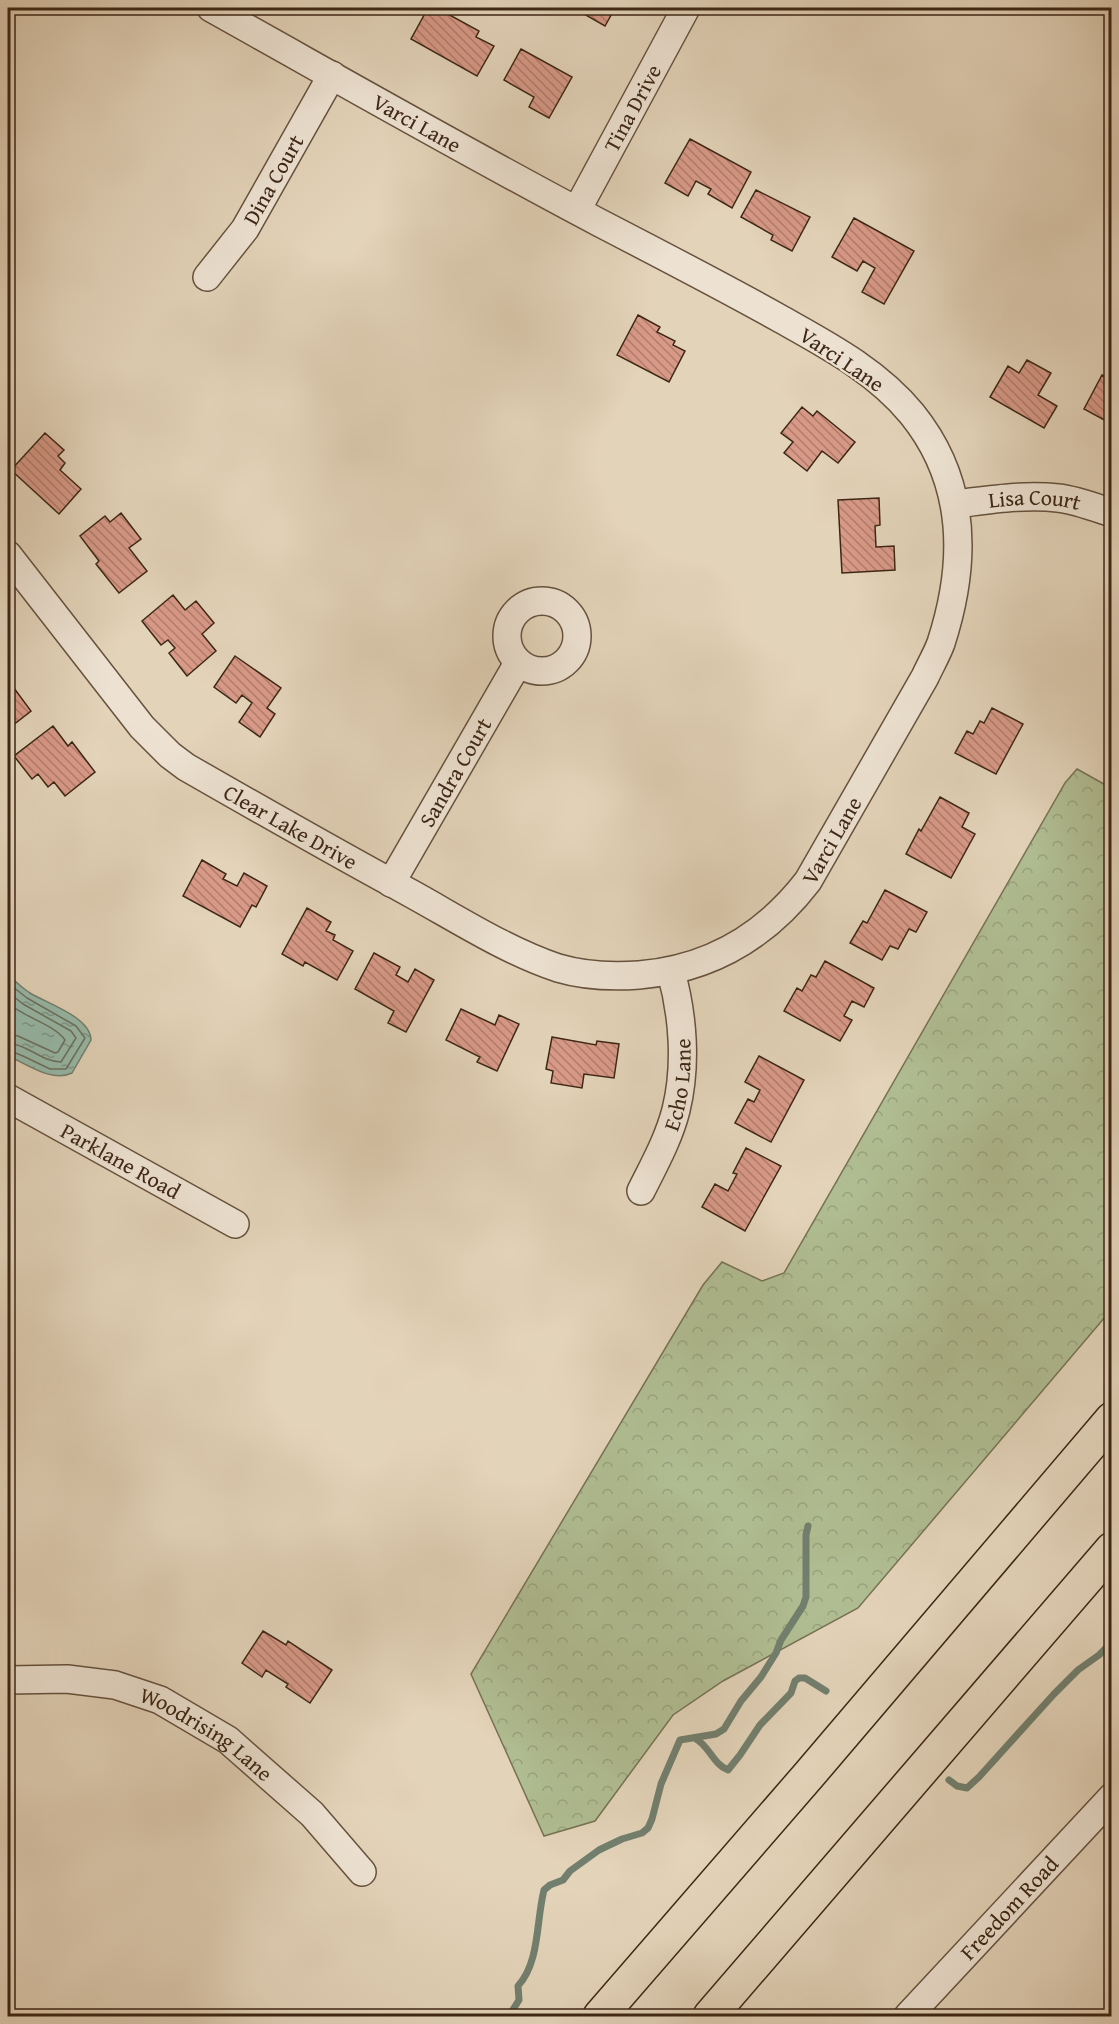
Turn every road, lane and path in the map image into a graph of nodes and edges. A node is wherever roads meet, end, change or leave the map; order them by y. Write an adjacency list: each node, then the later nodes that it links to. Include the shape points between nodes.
1 (211, 8): 3 (street, Varci Lane)
2 (686, 8): 4 (street, Tina Drive)
3 (332, 75): 4 (street, Varci Lane); 5 (street, Dina Court, via 245,229)
4 (577, 210): 6 (street, Varci Lane, via 836,350 865,370 913,414 947,472)
5 (207, 278)
6 (956, 504): 7 (street, Lisa Court, via 1048,497); 11 (street, Varci Lane, via 957,576 941,644 808,881 784,910 753,935 706,961)
7 (1112, 513)
8 (8, 555): 10 (street, Clear Lake Drive, via 129,711 170,755)
9 (518, 663): 10 (street, Sandra Court)
10 (391, 883): 11 (street, Clear Lake Drive, via 524,955 551,965 599,976)
11 (660, 973): 13 (street, Echo Lane, via 678,998 680,1089 668,1135)
12 (8, 1098): 14 (street, Parklane Road)
13 (641, 1191)
14 (235, 1224)
15 (1112, 1419): 20 (highway)
16 (1112, 1548): 21 (highway)
17 (8, 1680): 19 (street, Woodrising Lane, via 68,1679 115,1685 160,1700 228,1740 312,1814)
18 (1111, 1799): 22 (street, Freedom Road)
19 (362, 1872)
20 (600, 2016)
21 (710, 2016)
22 (908, 2016)

